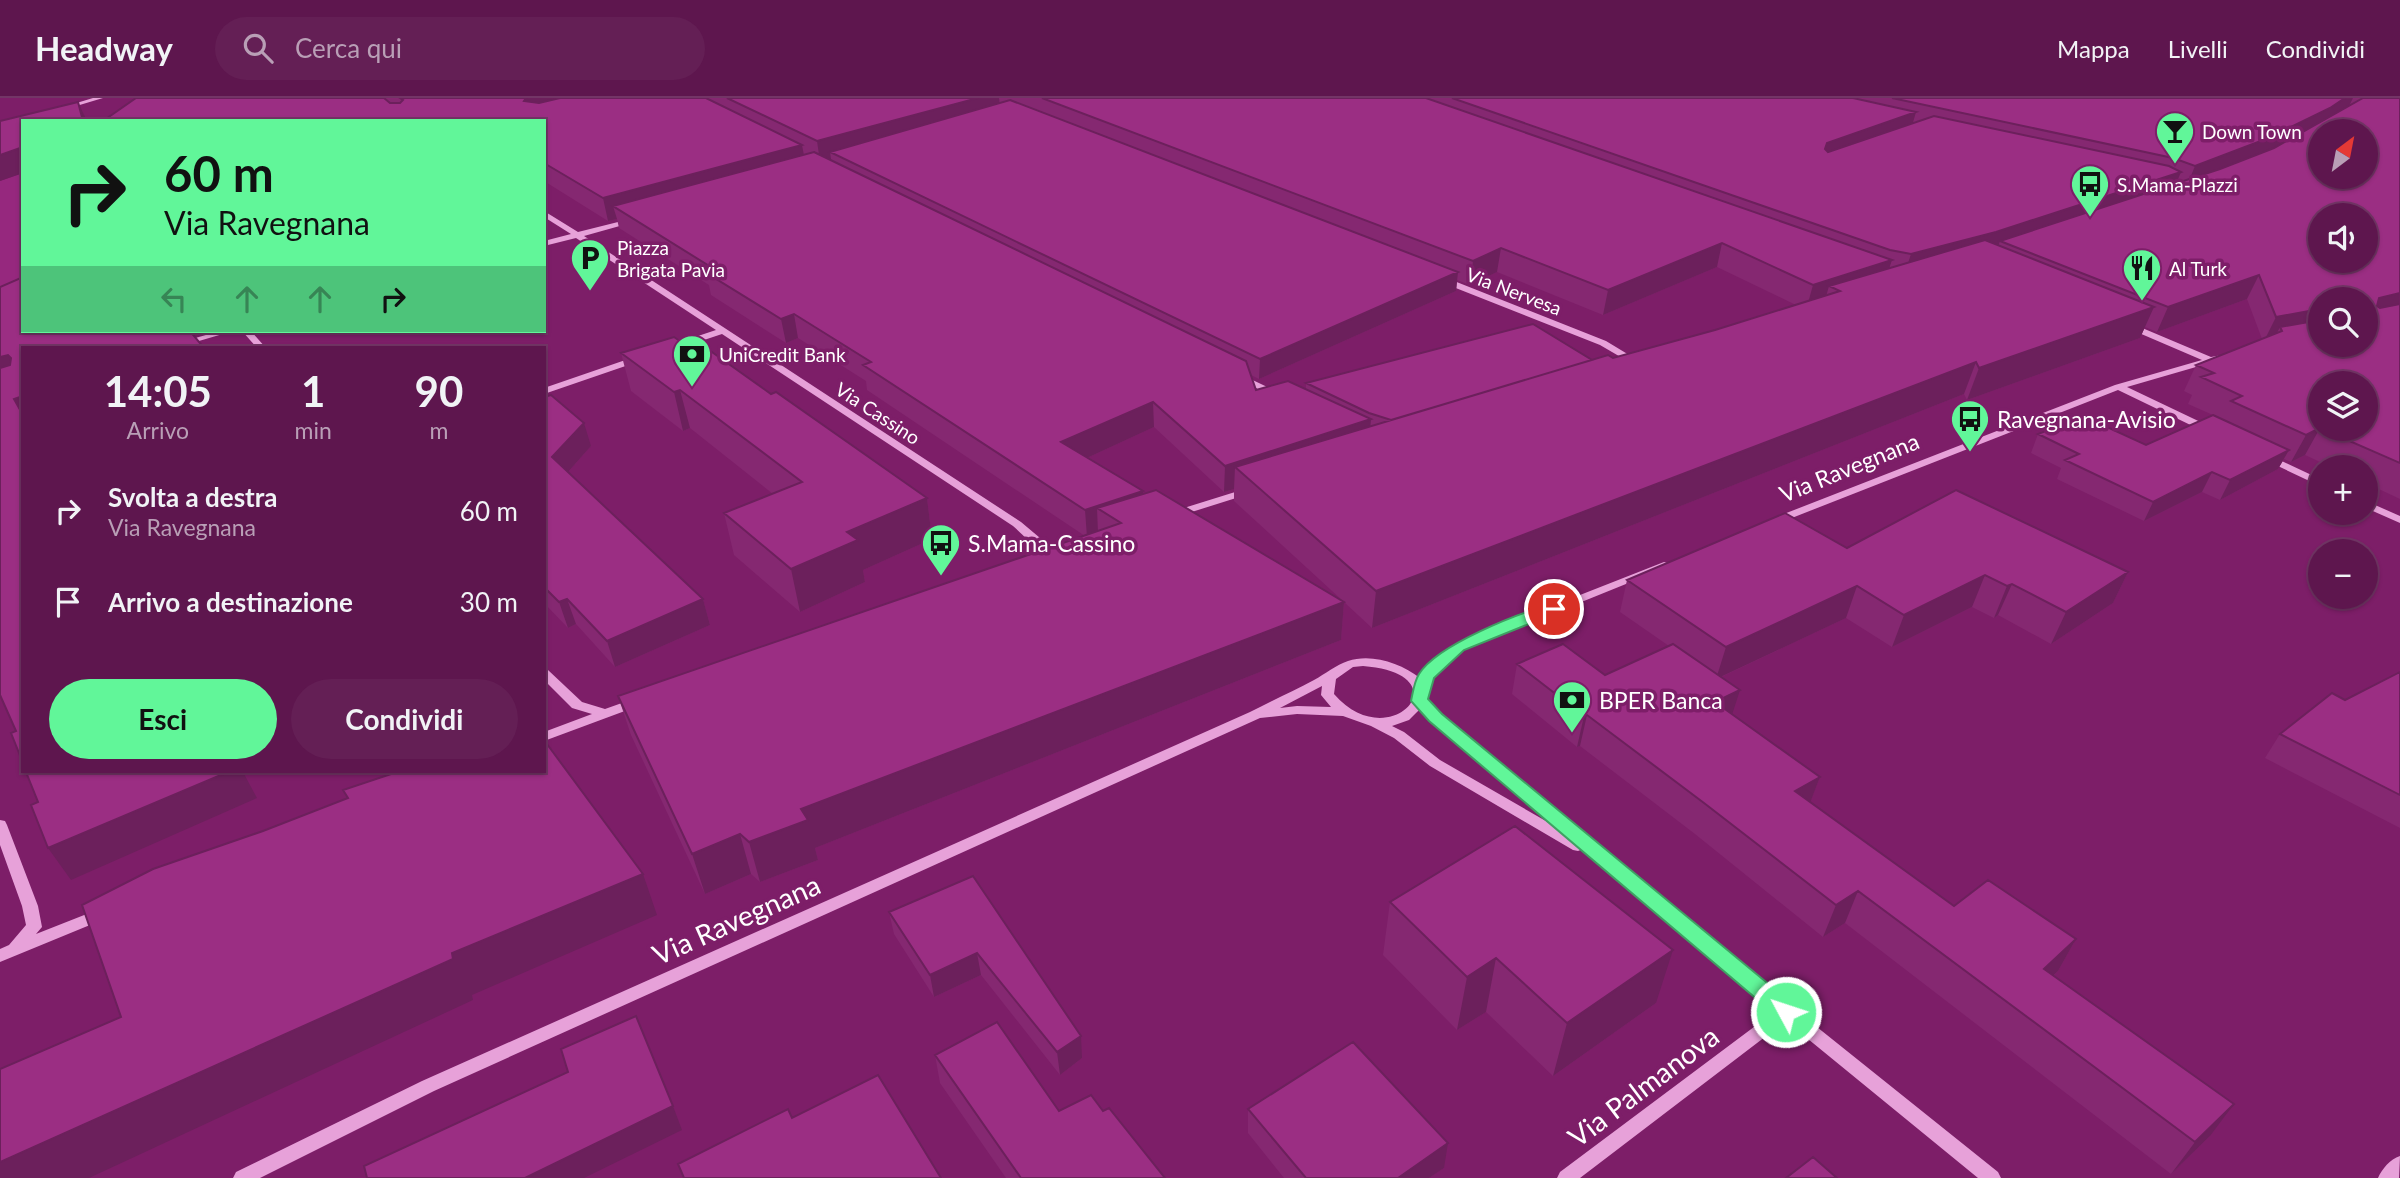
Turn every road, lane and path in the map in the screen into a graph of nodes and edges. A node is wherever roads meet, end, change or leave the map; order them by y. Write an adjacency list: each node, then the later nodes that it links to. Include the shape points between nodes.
1 (100, 98): 2 (street)
2 (55, 110)
3 (546, 214): 5 (street, Via Cassino)
4 (638, 218): 5 (street)
5 (578, 235): 6 (street); 9 (street, Via Cassino)
6 (546, 243)
7 (1433, 276): 17 (street, Via Nervesa, via 1602,343)
8 (2121, 322): 15 (street)
9 (722, 331): 21 (street); 31 (street, Via Cassino, via 1017,524)
10 (221, 333): 12 (street)
11 (248, 333): 13 (street)
12 (173, 346)
13 (260, 346)
14 (2233, 355): 15 (street, Via Ravegnana)
15 (2208, 359): 20 (street, Via Ravegnana)
16 (1656, 364): 17 (street)
17 (1643, 369): 19 (street)
18 (1226, 370): 22 (street)
19 (1630, 373)
20 (2118, 387): 23 (street); 30 (street, Via Ravegnana)
21 (546, 390)
22 (1288, 400)
23 (2225, 438)
24 (2261, 454): 25 (street)
25 (2308, 477)
26 (1262, 486): 28 (street)
27 (2378, 510): 29 (street)
28 (1160, 519)
29 (2400, 520)
30 (1760, 527)
31 (1050, 555)
32 (1671, 562): 36 (street, via 1459,646 1435,665)
33 (546, 675): 38 (street, via 577,705)
34 (1330, 677): 36 (street, via 1350,664 1378,662 1406,672 1416,681); 37 (street, via 1327,695); 39 (street, Via Ravegnana)
35 (655, 695): 38 (street)
36 (1420, 695): 40 (street, via 1414,710 1402,717); 43 (street, via 1436,718)
37 (1343, 712): 39 (street, Via Ravegnana, via 1297,710); 40 (street)
38 (603, 713): 41 (street)
39 (1255, 715): 48 (street, Via Ravegnana, via 428,1086)
40 (1372, 721): 43 (street)
41 (546, 736)
42 (0, 825): 45 (street, via 34,927)
43 (1605, 862): 46 (street)
44 (121, 906): 45 (street)
45 (4, 954)
46 (1786, 1012): 49 (street, Via Palmanova); 50 (street)
47 (2400, 1164): 51 (street)
48 (242, 1178)
49 (1566, 1178)
50 (1992, 1178)
51 (2387, 1178)

